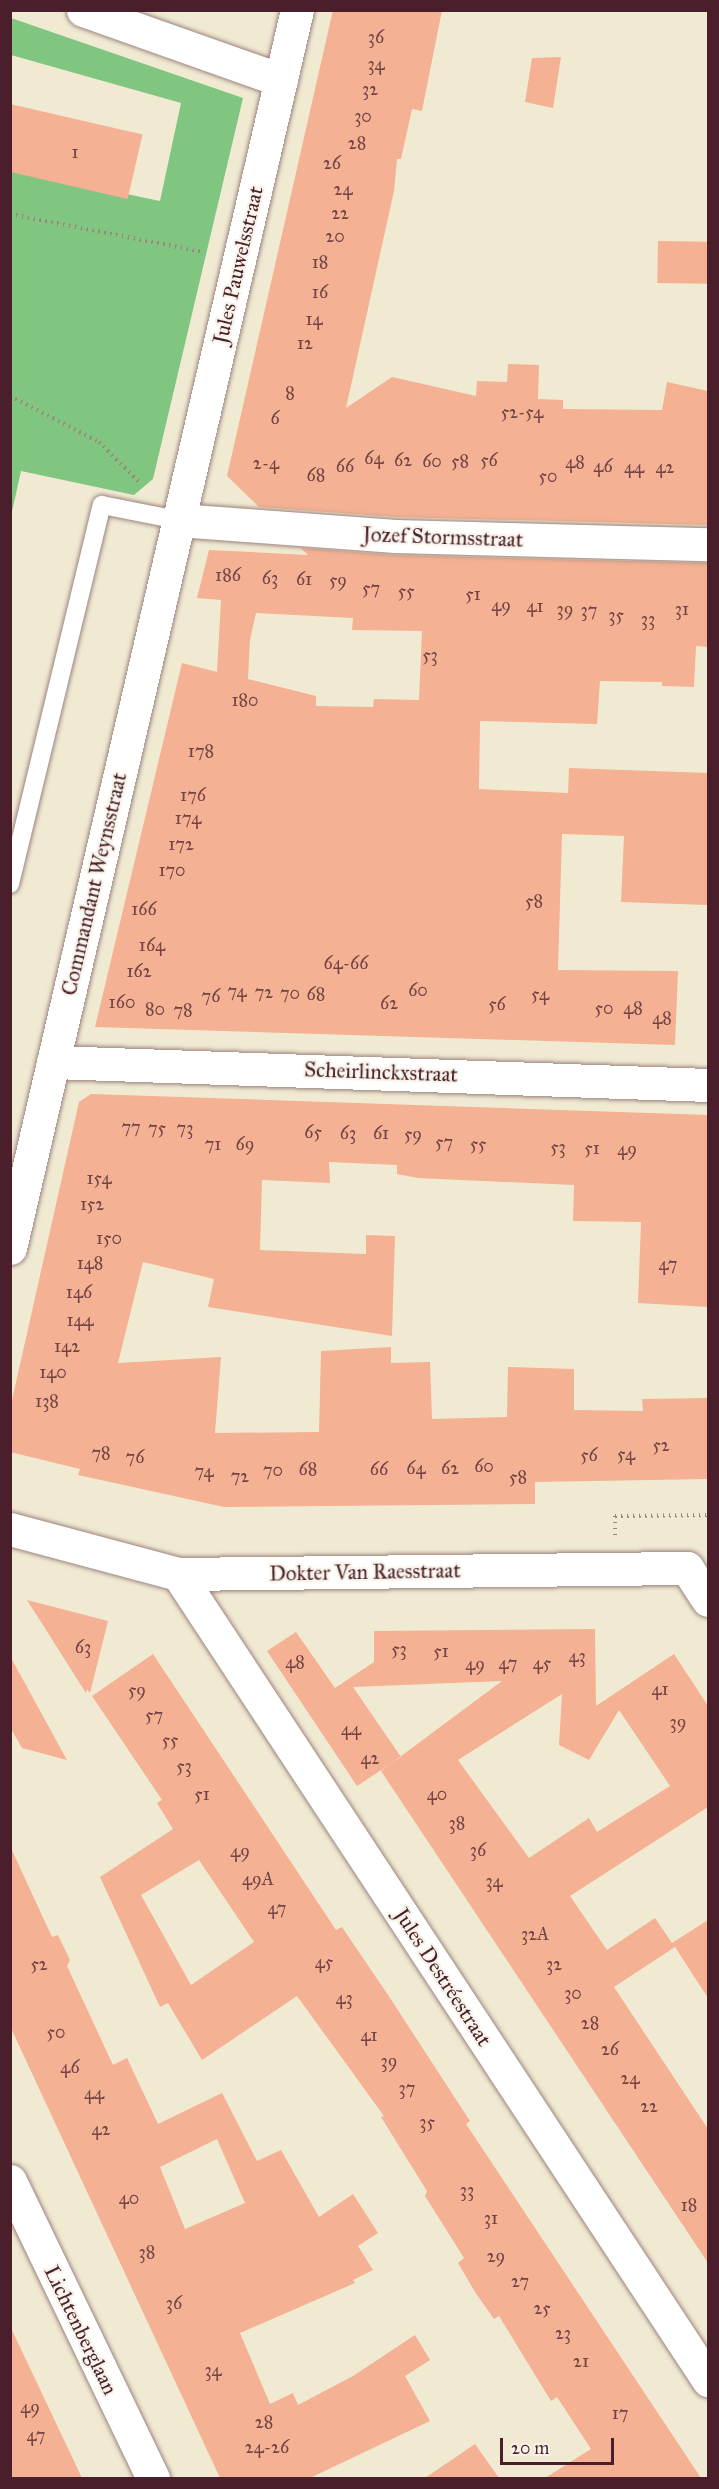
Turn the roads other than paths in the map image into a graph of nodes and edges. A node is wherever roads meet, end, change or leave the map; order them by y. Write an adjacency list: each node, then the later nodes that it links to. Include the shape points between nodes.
1 (83, 10): 3 (street)
2 (297, 10): 3 (street, Jules Pauwelsstraat)
3 (281, 80): 4 (street, Jules Pauwelsstraat)
4 (178, 520): 5 (street, Jozef Stormsstraat, via 395,536); 6 (lane, via 102,505); 7 (street, Commandant Weynsstraat)
5 (708, 544)
6 (10, 884)
7 (52, 1062): 8 (street, Scheirlinckxstraat); 9 (street, Commandant Weynsstraat)
8 (708, 1085)
9 (20, 1166): 10 (street, Commandant Weynsstraat)
10 (10, 1248)
11 (10, 1529): 12 (street, Dokter Van Raesstraat)
12 (178, 1574): 13 (street, Dokter Van Raesstraat, via 687,1568); 15 (street, Jules Destréestraat)
13 (708, 1600)
14 (10, 2181): 16 (street, Lichtenberglaan)
15 (708, 2380)
16 (153, 2478)

